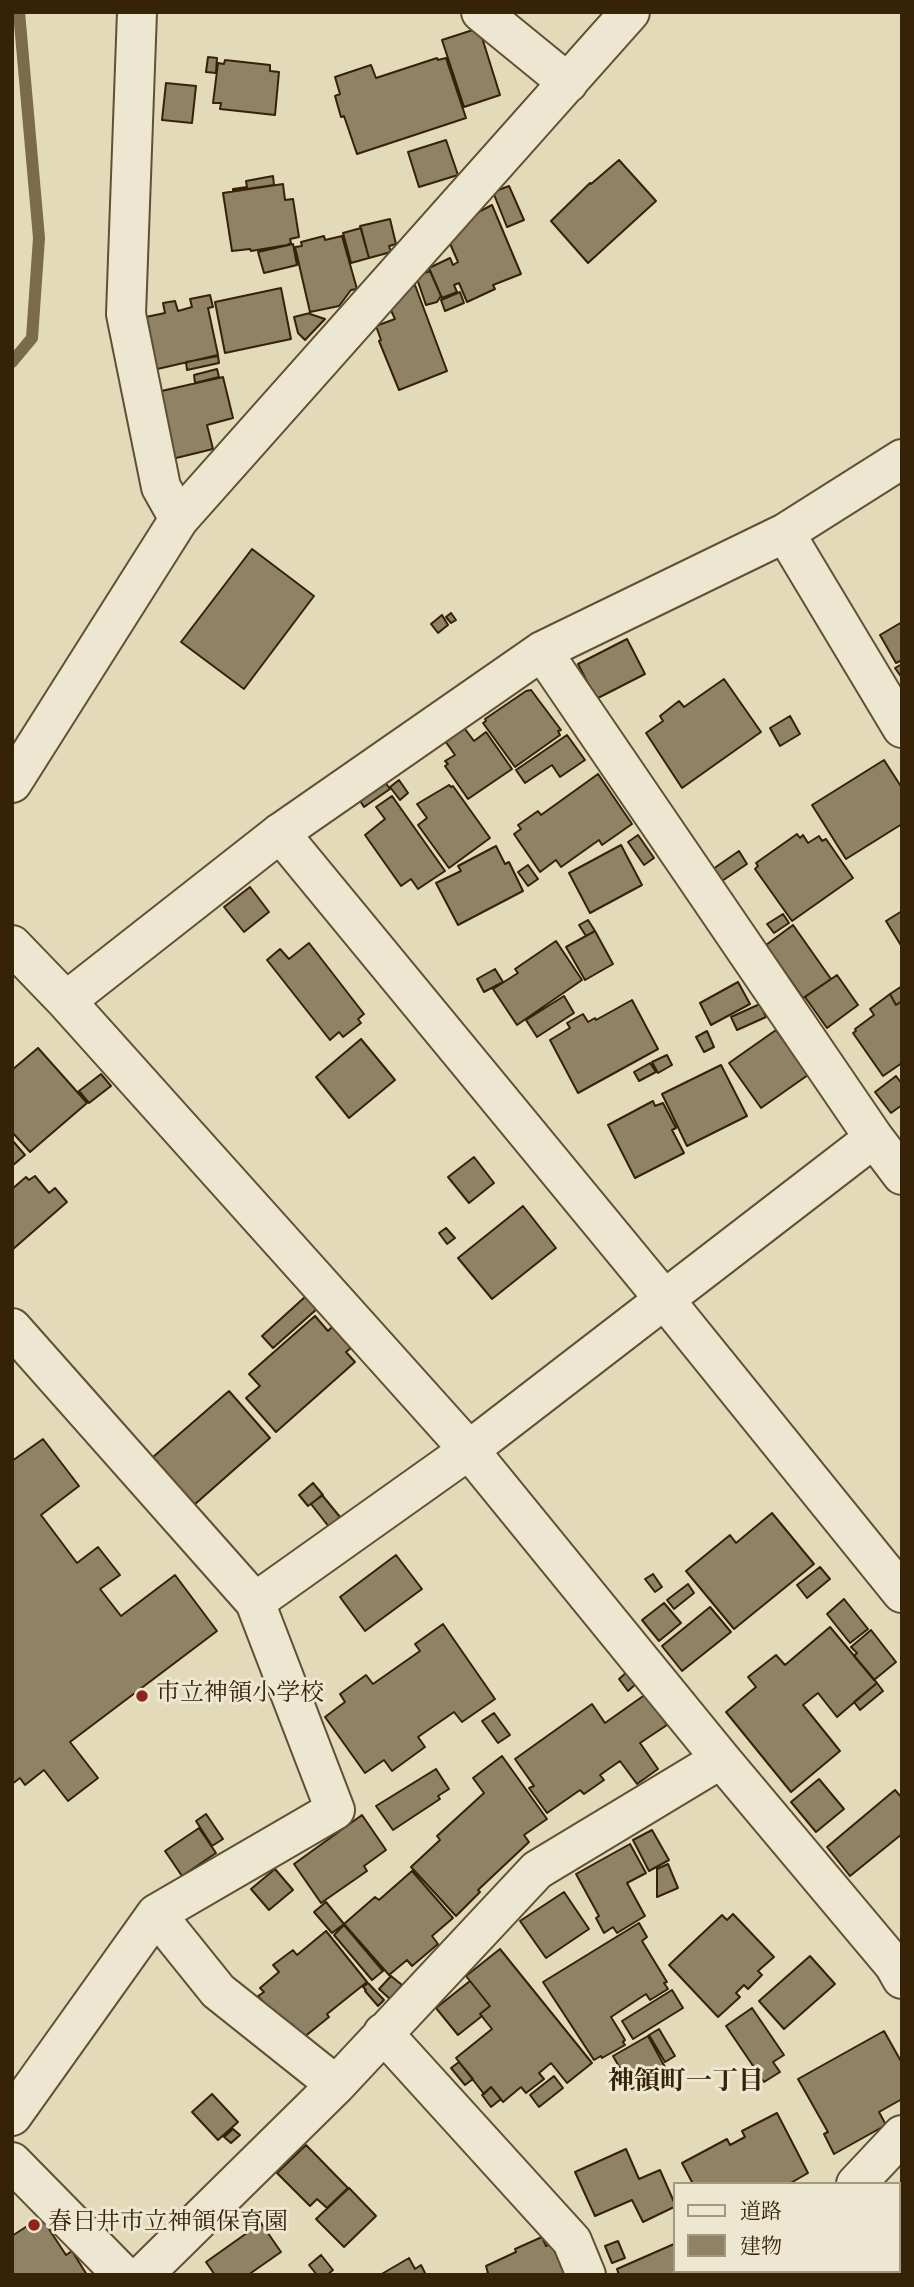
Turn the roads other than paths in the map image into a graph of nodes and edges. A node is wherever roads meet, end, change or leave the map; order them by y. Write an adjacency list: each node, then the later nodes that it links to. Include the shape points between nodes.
1 (136, 12): 6 (street, via 127,314 161,487)
2 (481, 12): 4 (street)
3 (629, 12): 4 (street)
4 (568, 83): 6 (street)
5 (902, 459): 7 (street)
6 (179, 519): 10 (street)
7 (785, 533): 8 (street); 9 (street)
8 (542, 651): 11 (street); 14 (street)
9 (902, 728)
10 (12, 783)
11 (279, 833): 13 (street); 16 (street)
12 (12, 945): 13 (street)
13 (66, 1001): 18 (street)
14 (874, 1138): 15 (street); 16 (street)
15 (902, 1175)
16 (664, 1299): 18 (street); 19 (street)
17 (12, 1328): 20 (street)
18 (469, 1450): 20 (street); 21 (street)
19 (902, 1593)
20 (255, 1602): 22 (street, via 335,1810)
21 (720, 1759): 23 (street); 24 (street, via 537,1870)
22 (156, 1914): 25 (street, via 218,1992); 26 (street)
23 (899, 1967)
24 (383, 2033): 25 (street); 32 (street, via 572,2241)
25 (336, 2085): 31 (street)
26 (12, 2116)
27 (902, 2135): 29 (street)
28 (12, 2162): 30 (street)
29 (858, 2182)
30 (123, 2275)
31 (143, 2275)
32 (586, 2275)

